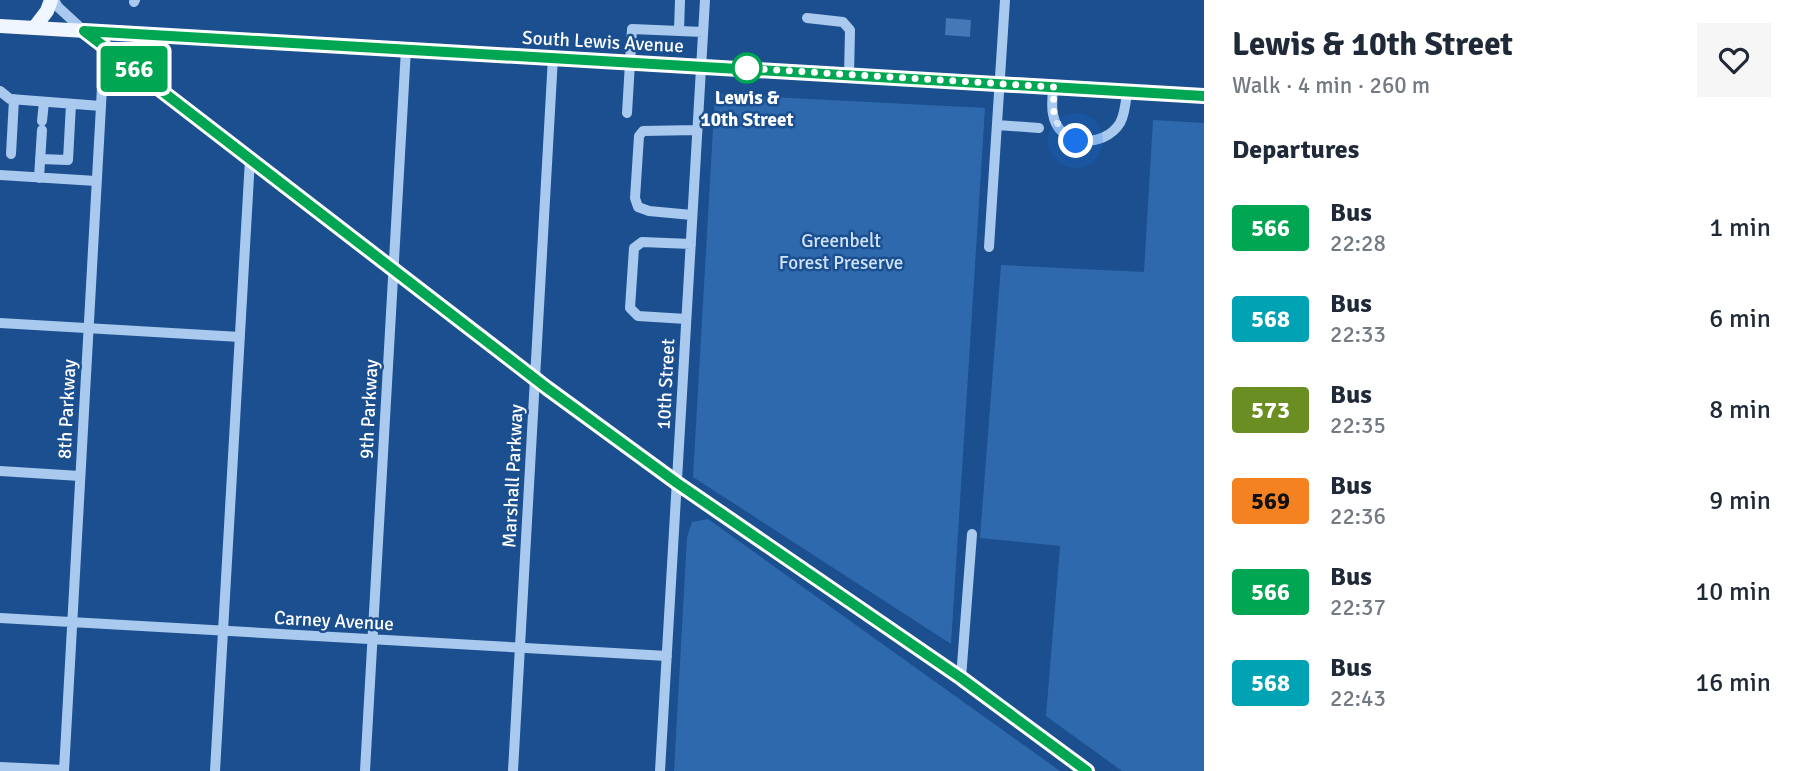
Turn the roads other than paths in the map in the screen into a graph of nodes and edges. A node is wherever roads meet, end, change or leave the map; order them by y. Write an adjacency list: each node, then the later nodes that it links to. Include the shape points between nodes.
1 (53, 0): 7 (main road); 8 (street)
2 (680, 0): 9 (street)
3 (705, 0): 10 (street, 10th Street)
4 (1005, 0): 17 (street)
5 (807, 18): 16 (street, via 844,22 850,30)
6 (0, 26): 7 (main road, South Lewis Avenue)
7 (34, 28): 8 (main road, South Lewis Avenue)
8 (84, 31): 11 (street); 12 (main road, South Lewis Avenue)
9 (678, 31): 10 (street); 14 (street, via 632,29)
10 (703, 32): 15 (street, 10th Street)
11 (108, 49): 25 (street, 8th Parkway); 32 (street)
12 (405, 49): 13 (main road, South Lewis Avenue); 39 (street, 9th Parkway)
13 (553, 57): 14 (main road, South Lewis Avenue); 44 (street, Marshall Parkway)
14 (630, 62): 15 (main road, South Lewis Avenue); 26 (street)
15 (701, 66): 16 (main road, South Lewis Avenue); 29 (street, 10th Street)
16 (849, 75): 17 (main road, South Lewis Avenue)
17 (1000, 83): 18 (main road, South Lewis Avenue); 27 (street)
18 (1054, 87): 20 (main road, South Lewis Avenue); 20 (street, via 1057,125 1076,141 1089,142 1101,140 1121,122)
19 (0, 91): 22 (street)
20 (1127, 91): 21 (main road, South Lewis Avenue)
21 (1204, 96)
22 (14, 99): 23 (street); 30 (street)
23 (44, 102): 24 (street); 31 (street)
24 (72, 104): 25 (street); 31 (street, via 68,160)
25 (101, 106): 35 (street, 8th Parkway)
26 (627, 113)
27 (997, 125): 28 (street); 38 (street)
28 (1039, 128)
29 (697, 130): 36 (street, 10th Street); 36 (street, via 643,131 635,198 638,207 649,211)
30 (11, 154)
31 (40, 159): 34 (street)
32 (250, 159): 39 (street); 43 (street)
33 (0, 176): 34 (street)
34 (39, 178): 35 (street)
35 (96, 181): 42 (street, 8th Parkway)
36 (692, 215): 37 (street, 10th Street)
37 (691, 244): 40 (street, 10th Street); 40 (street, via 642,242 634,248 633,313)
38 (989, 247)
39 (393, 270): 44 (street); 52 (street, 9th Parkway)
40 (686, 319): 47 (street, 10th Street)
41 (0, 323): 42 (street)
42 (89, 328): 43 (street); 46 (street, 8th Parkway)
43 (240, 337): 51 (street)
44 (535, 379): 47 (street); 53 (street, Marshall Parkway)
45 (0, 471): 46 (street)
46 (80, 476): 50 (street, 8th Parkway)
47 (677, 483): 54 (street, 10th Street); 55 (street)
48 (972, 534): 55 (street)
49 (0, 618): 50 (street, Carney Avenue)
50 (72, 622): 51 (street, Carney Avenue); 57 (street, 8th Parkway)
51 (223, 631): 52 (street, Carney Avenue); 58 (street)
52 (372, 639): 53 (street, Carney Avenue); 59 (street, 9th Parkway)
53 (520, 648): 54 (street, Carney Avenue); 60 (street, Marshall Parkway)
54 (667, 656): 61 (street, 10th Street)
55 (961, 678): 62 (street)
56 (0, 767): 57 (street)
57 (64, 771)
58 (215, 771)
59 (365, 771)
60 (513, 771)
61 (660, 771)
62 (1087, 771)

